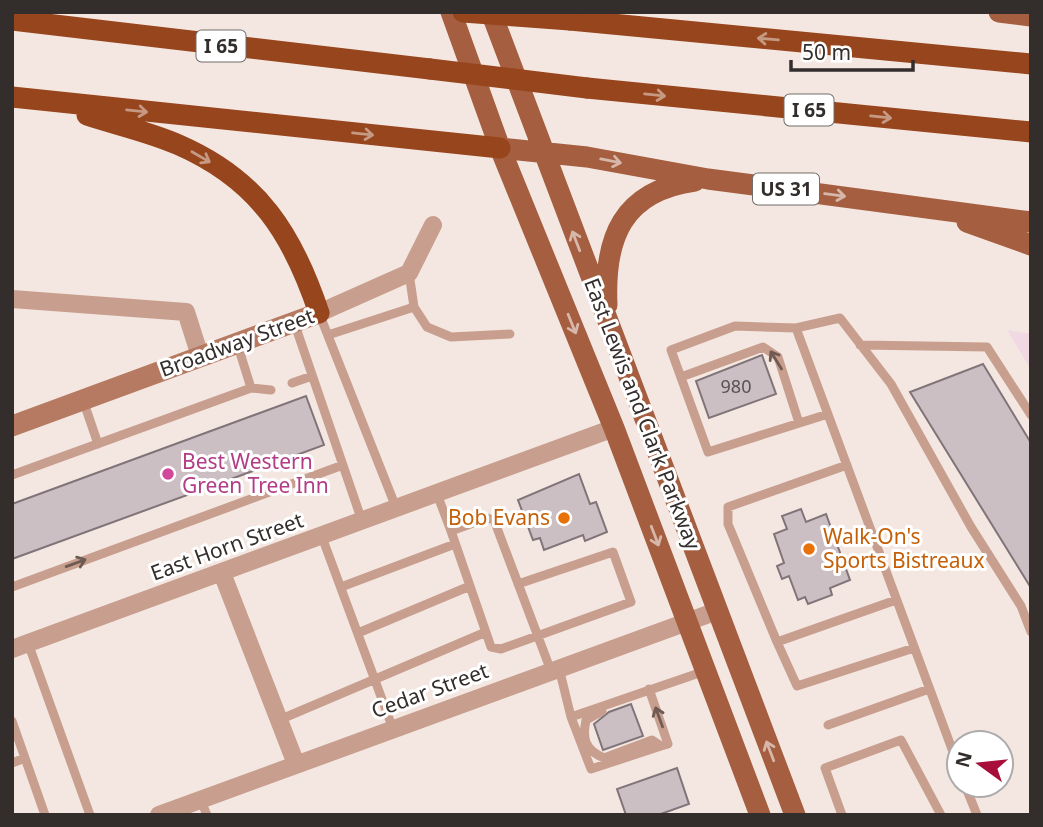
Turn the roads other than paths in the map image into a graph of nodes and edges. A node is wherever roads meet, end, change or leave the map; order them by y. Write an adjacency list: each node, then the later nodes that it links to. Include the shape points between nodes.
1 (451, 12): 13 (main road, East Lewis and Clark Parkway)
2 (463, 12): 9 (highway, one-way to 2, bridge)
3 (491, 12): 14 (main road, East Lewis and Clark Parkway)
4 (999, 12): 5 (main road)
5 (1031, 16)
6 (12, 20): 8 (highway, I 65)
7 (12, 33): 8 (highway)
8 (305, 55): 12 (highway, I 65, one-way to 12, bridge)
9 (1031, 64)
10 (12, 97): 11 (highway)
11 (44, 102): 13 (highway, one-way to 13); 23 (highway, one-way to 23, via 180,145 241,181 279,224 302,263)
12 (1031, 132)
13 (500, 148): 14 (main road, US 31); 42 (main road, East Lewis and Clark Parkway, one-way to 42)
14 (543, 153): 15 (main road, US 31, one-way to 15); 24 (main road, East Lewis and Clark Parkway, one-way to 14)
15 (708, 179): 16 (main road, US 31, one-way to 16); 24 (main road, via 653,192 631,210 616,231 608,255)
16 (925, 206): 17 (main road, US 31); 19 (main road)
17 (1031, 222)
18 (433, 225): 20 (street)
19 (1031, 245)
20 (409, 273): 22 (lane); 23 (street, Broadway Street)
21 (12, 299): 31 (street, via 186,312)
22 (414, 307): 27 (lane, via 427,327 451,337); 28 (lane)
23 (320, 313): 25 (street, Broadway Street); 28 (lane)
24 (607, 321): 59 (main road, East Lewis and Clark Parkway)
25 (294, 322): 29 (street, Broadway Street); 32 (lane)
26 (796, 328): 30 (lane, via 840,318); 33 (lane, via 735,326 671,350); 38 (lane)
27 (510, 334)
28 (328, 335): 48 (lane)
29 (237, 343): 31 (street, Broadway Street); 35 (lane)
30 (860, 345): 39 (lane, via 987,347); 62 (lane, via 891,384 1021,606)
31 (200, 356): 37 (street, Broadway Street)
32 (312, 376): 34 (lane); 44 (lane)
33 (681, 377): 40 (lane, one-way to 33, via 778,357 763,347); 40 (lane, via 708,452)
34 (292, 383)
35 (251, 388): 36 (lane); 43 (lane)
36 (271, 390)
37 (83, 400): 41 (street, Broadway Street); 43 (lane)
38 (828, 414): 40 (lane); 45 (lane)
39 (1031, 415)
40 (799, 423)
41 (12, 426)
42 (614, 428): 47 (street, East Horn Street); 60 (main road, East Lewis and Clark Parkway, one-way to 60)
43 (98, 444): 46 (lane)
44 (343, 465): 49 (lane); 56 (lane, one-way to 44)
45 (846, 465): 58 (lane); 65 (lane, via 728,507 728,524)
46 (12, 475)
47 (437, 494): 48 (street, East Horn Street); 50 (lane)
48 (397, 510): 49 (street, East Horn Street)
49 (363, 522): 51 (street, East Horn Street)
50 (451, 531): 52 (lane); 54 (lane, via 487,518 494,520)
51 (322, 537): 53 (street, East Horn Street); 57 (lane)
52 (455, 544): 55 (lane); 57 (lane)
53 (222, 573): 66 (street, East Horn Street); 75 (street)
54 (519, 584): 64 (lane); 64 (lane, via 613,552 631,601)
55 (470, 586): 61 (lane); 63 (lane)
56 (12, 587)
57 (341, 587): 63 (lane)
58 (896, 600): 65 (lane); 67 (lane)
59 (717, 611): 60 (street, Cedar Street); 89 (main road, East Lewis and Clark Parkway, one-way to 59)
60 (688, 621): 68 (street, Cedar Street); 69 (main road, East Lewis and Clark Parkway)
61 (486, 632): 64 (lane, via 491,647 500,649); 70 (lane)
62 (1031, 632)
63 (358, 633): 70 (lane)
64 (538, 636): 68 (lane)
65 (777, 642): 67 (lane, via 797,686)
66 (20, 646): 87 (lane)
67 (914, 648): 72 (lane)
68 (555, 670): 74 (lane); 78 (street, Cedar Street)
69 (706, 670): 71 (lane); 85 (main road, East Lewis and Clark Parkway)
70 (374, 679): 75 (lane); 78 (lane)
71 (649, 689): 73 (lane); 80 (lane, one-way to 71, via 668,744)
72 (929, 689): 77 (lane); 79 (lane)
73 (633, 694): 74 (lane); 80 (lane, via 630,700 586,720 583,734 588,749 604,758 652,740)
74 (571, 717): 80 (lane, via 591,769)
75 (279, 720): 83 (street)
76 (12, 721): 81 (lane)
77 (828, 725)
78 (393, 729): 83 (street, Cedar Street)
79 (945, 731)
80 (662, 746)
81 (25, 758): 82 (lane); 86 (lane)
82 (12, 763)
83 (296, 764): 84 (street, Cedar Street)
84 (203, 807): 88 (street, Cedar Street)
85 (757, 814)
86 (45, 815)
87 (90, 815)
88 (159, 815)
89 (794, 815)
90 (842, 815): 91 (lane, via 825,768 901,740)
91 (941, 815)

